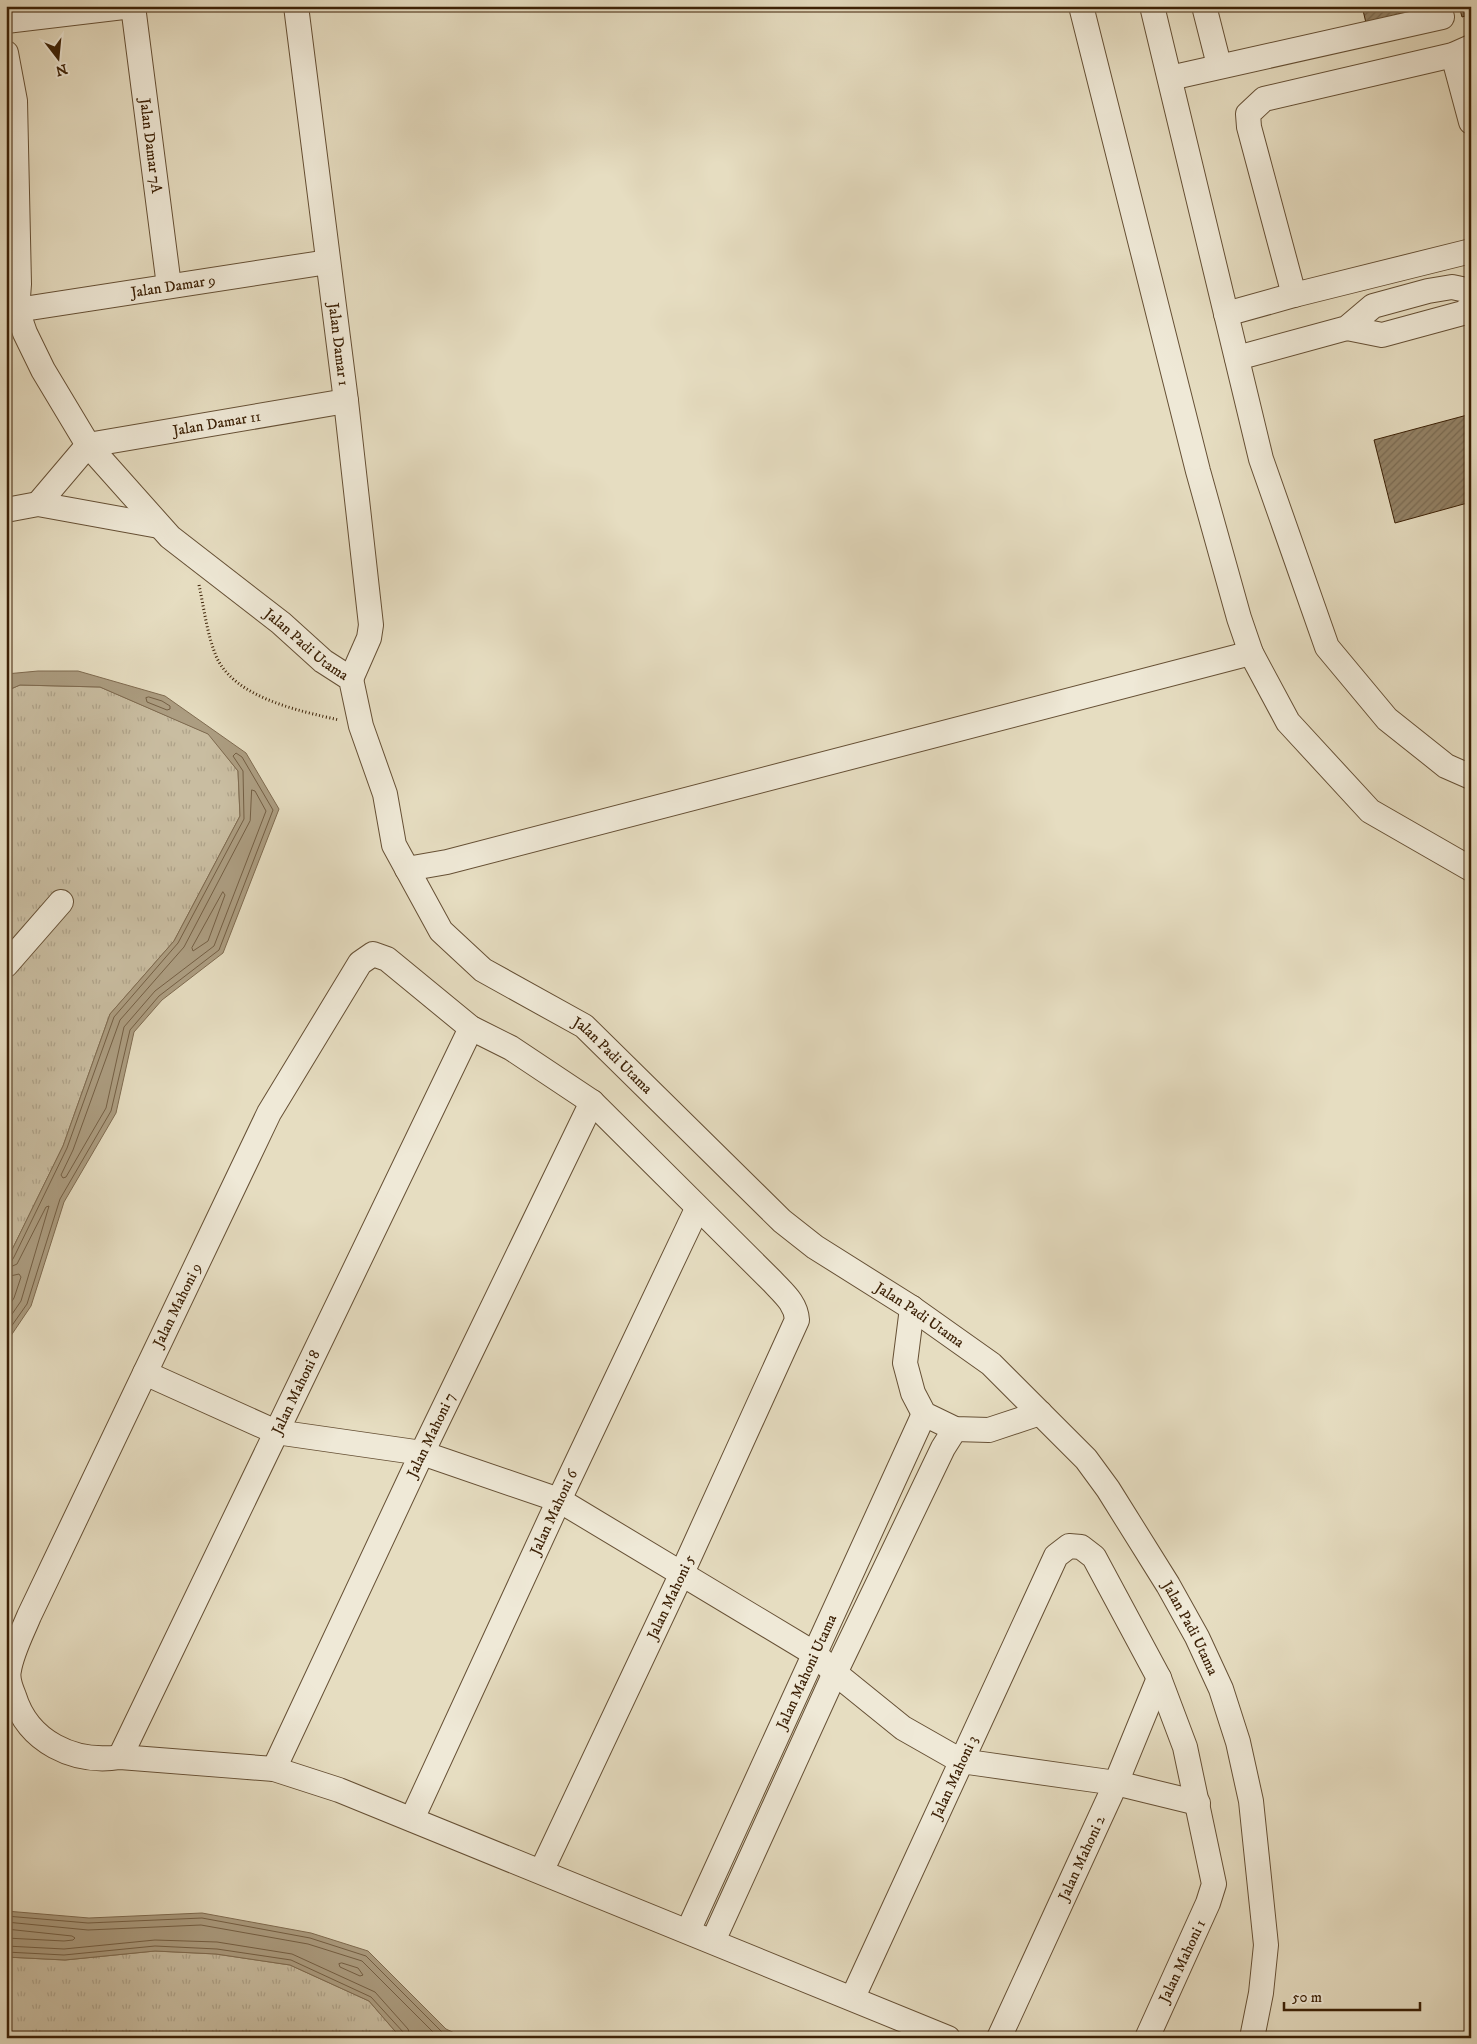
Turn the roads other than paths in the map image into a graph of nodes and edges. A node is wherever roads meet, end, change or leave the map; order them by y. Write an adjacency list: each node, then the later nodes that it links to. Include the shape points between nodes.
1 (132, 6): 7 (street); 16 (street, Jalan Damar 7A)
2 (296, 6): 15 (street, Jalan Damar 1)
3 (1081, 6): 29 (street, via 1198,471)
4 (1152, 6): 11 (street)
5 (1204, 6): 10 (street)
6 (1442, 17): 10 (street)
7 (6, 21)
8 (1462, 51): 12 (street); 18 (street, via 1264,99 1248,114)
9 (6, 54): 13 (street, Jalan Padi Utama, via 14,101)
10 (1219, 65): 11 (street)
11 (1170, 78): 21 (street)
12 (1471, 122)
13 (11, 173): 20 (street, Jalan Padi Utama, via 19,284)
14 (1471, 251): 18 (street)
15 (328, 262): 16 (street, Jalan Damar 9); 24 (street, Jalan Damar 1)
16 (169, 286): 20 (street, Jalan Damar 9)
17 (1471, 291): 22 (street, via 1452,287 1428,290 1373,306)
18 (1294, 295): 21 (street)
19 (1471, 306): 22 (street, via 1463,313 1382,335)
20 (17, 310): 25 (street, Jalan Padi Utama, via 43,370)
21 (1226, 314): 23 (street)
22 (1347, 328): 23 (street)
23 (1237, 358): 31 (street, via 1261,459 1327,647 1387,719 1446,766)
24 (346, 401): 25 (street, Jalan Damar 11); 30 (street, Jalan Damar 1, via 371,625 369,638)
25 (88, 445): 26 (street); 28 (street, Jalan Padi Utama)
26 (38, 504): 27 (street); 28 (street)
27 (6, 510)
28 (160, 526): 30 (street, Jalan Padi Utama, via 323,661)
29 (1251, 653): 32 (street, via 447,862); 33 (street, via 1288,722 1370,811)
30 (351, 679): 32 (street, Jalan Padi Utama, via 361,726 385,794 394,845)
31 (1471, 777)
32 (407, 869): 39 (street, Jalan Padi Utama, via 441,931 483,970 584,1026 782,1221 850,1271)
33 (1471, 870)
34 (61, 902): 35 (street)
35 (6, 965)
36 (471, 1028): 37 (street, via 511,1048); 40 (street, Jalan Mahoni 9, via 386,959 373,954 360,963 269,1113); 44 (street, Jalan Mahoni 8)
37 (592, 1102): 38 (street); 45 (street, Jalan Mahoni 7)
38 (697, 1209): 46 (street, Jalan Mahoni 6); 47 (street, Jalan Mahoni 5, via 792,1302 797,1320)
39 (912, 1308): 41 (street, Jalan Padi Utama, via 991,1364); 42 (street, via 906,1363 913,1393)
40 (145, 1373): 44 (street); 51 (street, Jalan Mahoni 9, via 29,1616 8,1672 18,1710 34,1732 48,1744 88,1758)
41 (1040, 1413): 43 (street, via 989,1430); 64 (street, Jalan Padi Utama, via 1086,1459 1108,1490 1197,1637 1221,1689 1238,1742 1251,1801 1266,1945)
42 (924, 1414): 43 (street); 48 (street, Jalan Mahoni Utama)
43 (955, 1428): 49 (street, Jalan Mahoni Utama)
44 (276, 1432): 45 (street); 51 (street, Jalan Mahoni 8)
45 (422, 1453): 46 (street); 53 (street, Jalan Mahoni 7)
46 (559, 1500): 47 (street); 56 (street, Jalan Mahoni 6)
47 (682, 1573): 48 (street); 57 (street, Jalan Mahoni 5)
48 (815, 1654): 49 (street); 58 (street, Jalan Mahoni Utama)
49 (834, 1673): 52 (street, via 903,1728); 59 (street, Jalan Mahoni Utama)
50 (1159, 1678): 52 (street, Jalan Mahoni 3, via 1094,1558 1081,1547 1069,1546 1056,1556); 54 (street, Jalan Mahoni 2); 55 (street, via 1186,1747)
51 (120, 1757): 53 (street)
52 (961, 1761): 54 (street); 60 (street, Jalan Mahoni 3)
53 (274, 1769): 56 (street)
54 (1116, 1783): 55 (street); 62 (street, Jalan Mahoni 2)
55 (1198, 1803): 63 (street, Jalan Mahoni 1, via 1214,1884)
56 (412, 1819): 57 (street)
57 (541, 1872): 58 (street)
58 (688, 1931): 59 (street)
59 (713, 1941): 60 (street)
60 (853, 1997): 61 (street)
61 (948, 2038)
62 (999, 2038)
63 (1147, 2038)
64 (1252, 2038)

